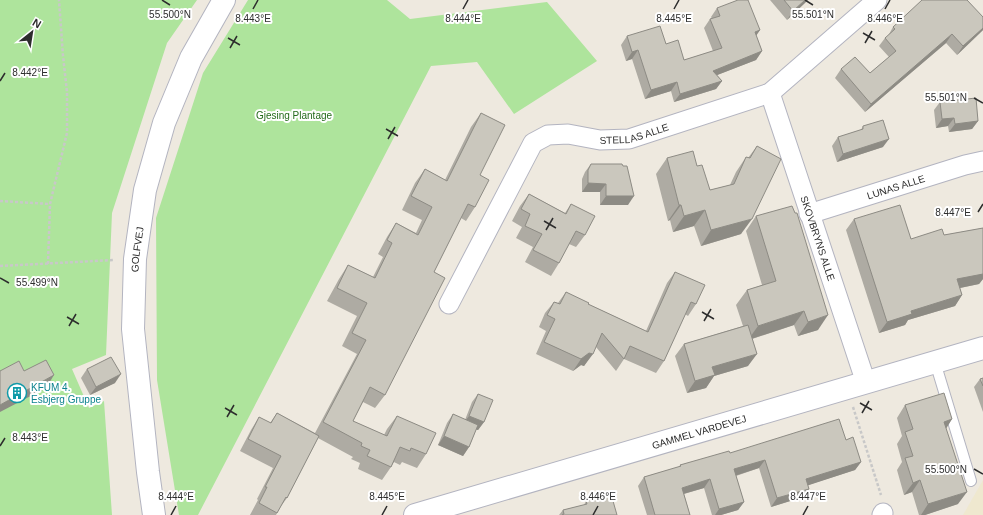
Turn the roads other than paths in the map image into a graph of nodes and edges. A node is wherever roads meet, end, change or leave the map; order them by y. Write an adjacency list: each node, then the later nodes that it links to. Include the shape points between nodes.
1 (224, 0): 11 (street, GOLFVEJ, via 191,58 164,123 145,190 135,259 133,329)
2 (877, 0): 3 (street, STELLAS ALLE)
3 (770, 93): 5 (street, SKOVBRYNS ALLE); 6 (street, STELLAS ALLE, via 629,139 600,140 568,134 548,135 533,143)
4 (983, 161): 5 (street, LUNAS ALLE)
5 (809, 214): 9 (street, SKOVBRYNS ALLE)
6 (449, 304)
7 (983, 348): 8 (street, GAMMEL VARDEVEJ)
8 (935, 362): 9 (street, GAMMEL VARDEVEJ); 10 (lane)
9 (856, 386): 12 (street, GAMMEL VARDEVEJ)
10 (971, 481)
11 (154, 515)
12 (415, 515)

